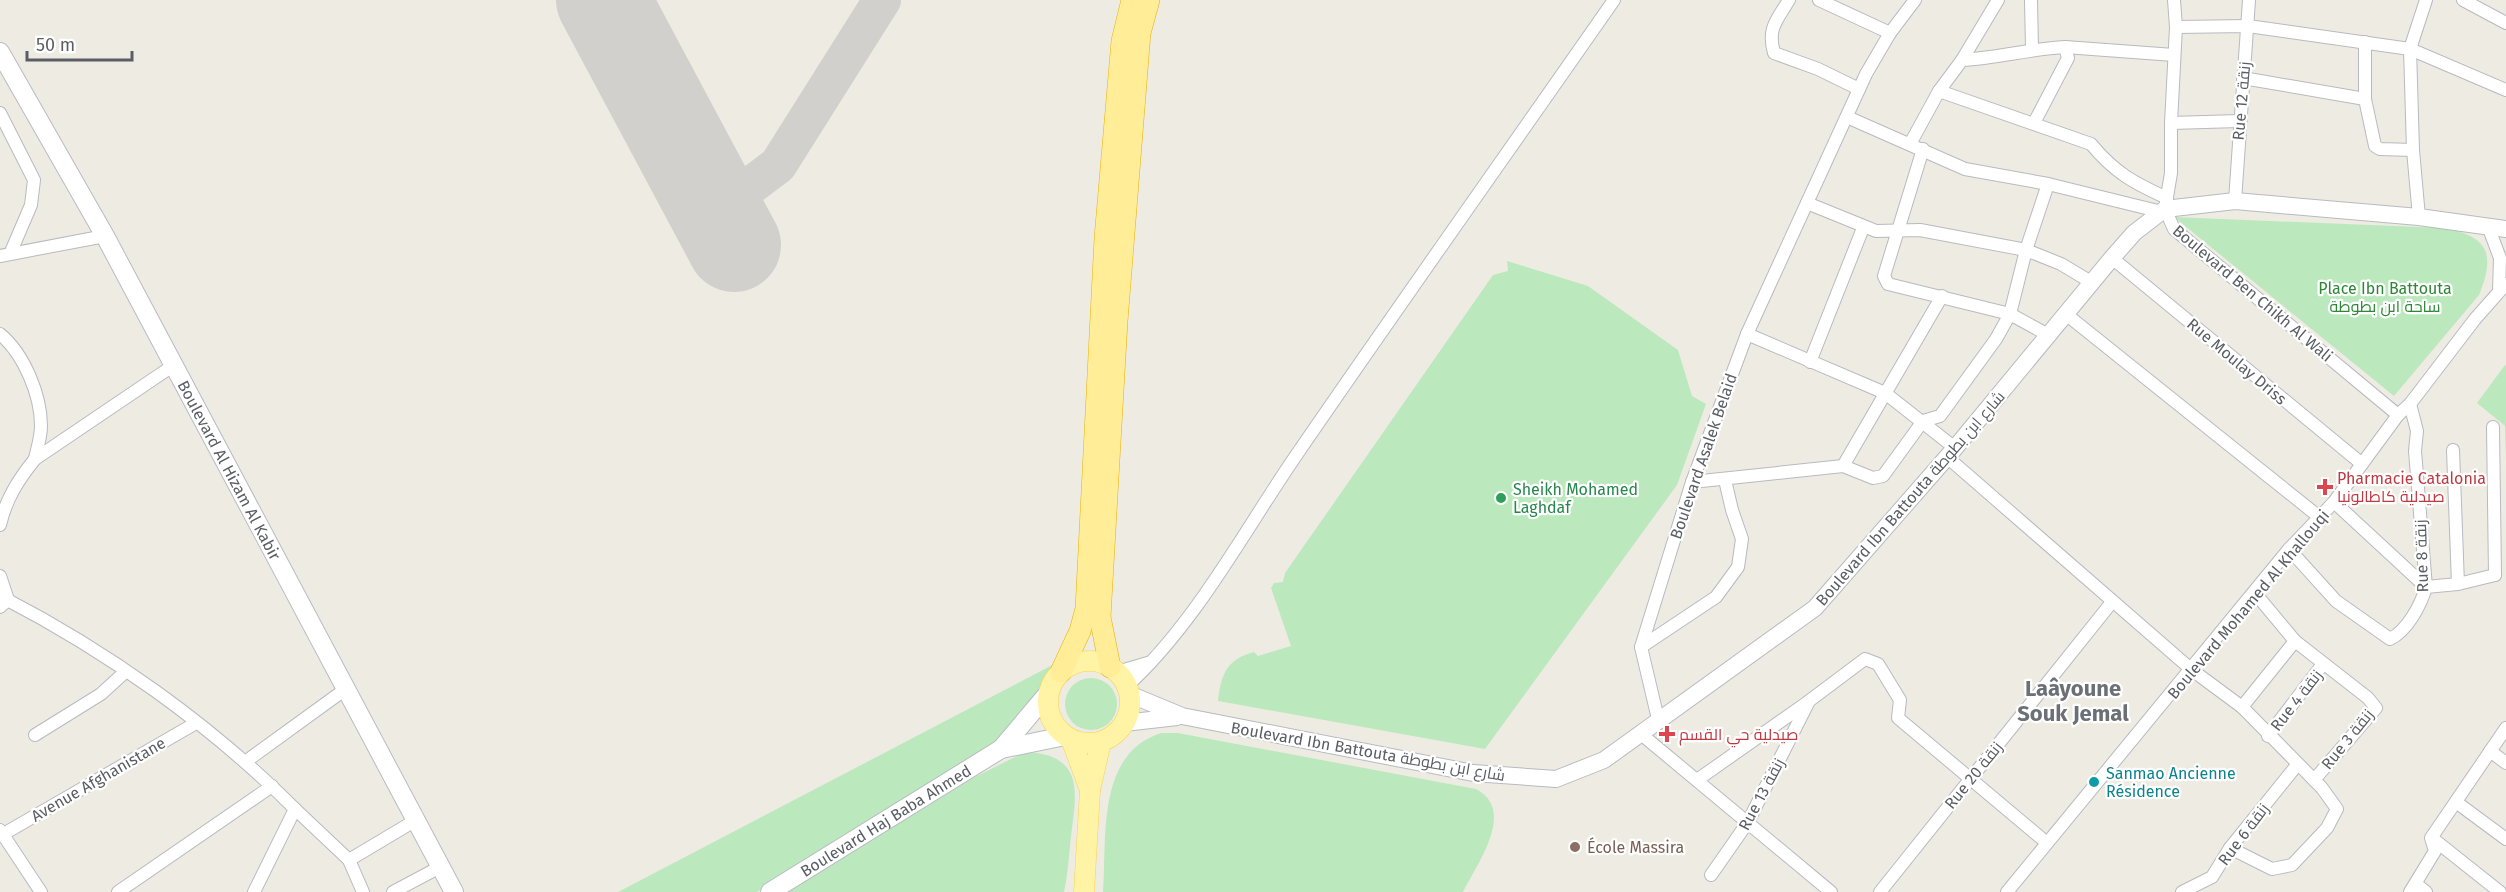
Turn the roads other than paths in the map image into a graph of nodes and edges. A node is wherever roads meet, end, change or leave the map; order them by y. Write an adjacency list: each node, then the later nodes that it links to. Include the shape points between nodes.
1 (1132, 0): 89 (highway, via 1122,41 1105,238 1086,609)
2 (1149, 0): 90 (highway, via 1139,42 1116,332 1100,616)
3 (1614, 0): 90 (street, via 1155,661)
4 (1789, 0): 25 (street, via 1772,27 1774,53)
5 (1819, 0): 16 (street)
6 (1915, 0): 16 (street)
7 (1998, 0): 23 (street)
8 (2031, 0): 19 (street)
9 (2174, 0): 15 (street)
10 (2249, 0): 14 (street, Rue 12 زنقة)
11 (2426, 0): 20 (street)
12 (2463, 0): 13 (street)
13 (2506, 23)
14 (2248, 26): 15 (street); 17 (street); 24 (street, Rue 12 زنقة)
15 (2176, 27): 22 (street)
16 (1890, 33): 25 (street, Boulevard Asalek Belaid)
17 (2365, 42): 20 (street); 28 (street)
18 (2065, 47): 19 (street); 22 (street); 32 (street, via 2068,58)
19 (2032, 49): 23 (street, via 2012,56)
20 (2410, 49): 26 (street); 36 (street)
21 (0, 51): 46 (main road, Boulevard Al Hizam Al Kabir)
22 (2174, 55): 33 (street)
23 (1962, 60): 27 (street)
24 (2243, 78): 28 (street); 31 (street, Rue 12 زنقة)
25 (1859, 89): 30 (street, Boulevard Asalek Belaid)
26 (2506, 90)
27 (1939, 92): 32 (street); 34 (street)
28 (2365, 99): 36 (street, via 2375,146)
29 (0, 113): 48 (street, via 34,180 32,205)
30 (1847, 117): 34 (street); 39 (street, Boulevard Asalek Belaid)
31 (2239, 121): 33 (street); 38 (street, Rue 12 زنقة)
32 (2034, 123): 40 (street, via 2091,144 2107,164)
33 (2170, 123): 40 (street, via 2171,173)
34 (1910, 144): 35 (street)
35 (1923, 149): 37 (street, via 1965,169); 45 (street)
36 (2413, 150): 41 (street)
37 (2048, 184): 40 (street); 47 (street)
38 (2235, 201): 40 (street); 41 (street)
39 (1807, 203): 43 (street); 56 (street, Boulevard Asalek Belaid)
40 (2165, 206): 49 (street, Boulevard Ibn Battouta شارع ابن بطوطة); 62 (street, Boulevard Ben Chikh Al Wali, via 2174,229)
41 (2419, 217): 42 (street)
42 (2488, 226): 44 (street); 51 (street, via 2500,258)
43 (1863, 228): 45 (street); 58 (street)
44 (2506, 229)
45 (1898, 231): 47 (street, via 1920,231); 52 (street, via 1884,276 1888,284)
46 (105, 236): 48 (street); 59 (main road, Boulevard Al Hizam Al Kabir)
47 (2026, 250): 50 (street); 53 (street)
48 (5, 255)
49 (2112, 258): 50 (street, Boulevard Ibn Battouta شارع ابن بطوطة); 68 (street, Rue Moulay Driss)
50 (2091, 282): 54 (street, Boulevard Ibn Battouta شارع ابن بطوطة)
51 (2502, 288): 61 (street, Boulevard Mohamed Al Khallouqi)
52 (1942, 296): 53 (street); 60 (street)
53 (2010, 314): 57 (street); 63 (street, via 1983,359 1940,416)
54 (2067, 315): 57 (street, Boulevard Ibn Battouta شارع ابن بطوطة); 73 (street)
55 (0, 334): 67 (street, via 27,372 38,400 41,427)
56 (1747, 334): 58 (street); 71 (street, Boulevard Asalek Belaid)
57 (2050, 336): 66 (street, Boulevard Ibn Battouta شارع ابن بطوطة)
58 (1810, 362): 60 (street)
59 (174, 365): 67 (street); 91 (main road, Boulevard Al Hizam Al Kabir)
60 (1886, 393): 63 (street); 69 (street)
61 (2410, 404): 62 (street, Boulevard Mohamed Al Khallouqi); 80 (street, Rue 8 زنقة, via 2417,430 2415,452)
62 (2398, 415): 68 (street, Boulevard Mohamed Al Khallouqi)
63 (1923, 421): 66 (street); 69 (street, via 1883,476 1873,478)
64 (2493, 427): 76 (street)
65 (2452, 450): 78 (street)
66 (1951, 452): 83 (street); 96 (street, Boulevard Ibn Battouta شارع ابن بطوطة, via 1815,608)
67 (35, 459): 74 (street, via 5,503)
68 (2362, 464): 72 (street, Boulevard Mohamed Al Khallouqi)
69 (1843, 466): 70 (street)
70 (1725, 480): 71 (street); 85 (street, via 1742,539 1738,567 1716,597)
71 (1692, 482): 85 (street, Boulevard Asalek Belaid)
72 (2334, 502): 73 (street, Boulevard Mohamed Al Khallouqi); 80 (street)
73 (2318, 516): 75 (street, Boulevard Mohamed Al Khallouqi)
74 (0, 525)
75 (2289, 549): 80 (street, Rue 8 زنقة, via 2345,608 2390,639 2398,635 2422,603); 81 (street, Boulevard Mohamed Al Khallouqi)
76 (2495, 575): 78 (street); 79 (street)
77 (0, 576): 82 (street)
78 (2458, 584): 80 (street)
79 (2506, 584)
80 (2426, 587)
81 (2255, 593): 84 (street); 87 (street, Boulevard Mohamed Al Khallouqi)
82 (3, 601): 88 (street, via 91,648)
83 (2112, 602): 87 (street); 111 (street, Rue 20 زنقة)
84 (2295, 641): 86 (street); 94 (street)
85 (1641, 647): 96 (street)
86 (2323, 664): 102 (street, Rue 4 زنقة); 112 (street, Rue 3 زنقة, via 2376,708)
87 (2192, 670): 94 (street); 122 (street, Boulevard Mohamed Al Khallouqi)
88 (125, 672): 97 (street); 101 (street, via 101,694)
89 (1061, 672): 90 (main road, via 1084,662); 92 (main road)
90 (1120, 680): 95 (street); 98 (main road, via 1130,704)
91 (347, 688): 107 (street); 117 (main road, Boulevard Al Hizam Al Kabir)
92 (1050, 691): 103 (main road, via 1050,716); 105 (main road)
93 (1809, 701): 110 (street); 111 (street, Rue 13 زنقة, via 1857,662 1865,659 1878,664 1900,700 1898,718); 118 (street, Rue 13 زنقة)
94 (2242, 708): 102 (street)
95 (1182, 716): 98 (street); 100 (street, Boulevard Ibn Battouta شارع ابن بطوطة, via 1473,773 1530,779 1556,779 1581,771)
96 (1658, 719): 100 (street, Boulevard Ibn Battouta شارع ابن بطوطة)
97 (196, 723): 107 (street); 119 (street, Avenue Afghanistane)
98 (1124, 723): 104 (main road)
99 (2506, 728): 106 (street)
100 (1641, 734): 110 (street)
101 (35, 735)
102 (2268, 736): 109 (street)
103 (1068, 737): 104 (main road, via 1081,743); 105 (main road); 114 (main road)
104 (1101, 741): 114 (main road)
105 (1001, 748): 134 (main road, Boulevard Haj Baba Ahmed)
106 (2490, 752): 108 (street); 115 (street)
107 (245, 762): 113 (street)
108 (2506, 763)
109 (2297, 765): 112 (street); 123 (street, Rue 6 زنقة)
110 (1697, 780): 118 (street)
111 (1969, 780): 122 (street); 137 (street, Rue 20 زنقة)
112 (2314, 780): 123 (street, via 2337,809 2336,814 2292,865 2272,869)
113 (273, 786): 116 (street); 130 (street)
114 (1090, 790): 135 (main road)
115 (2456, 802): 120 (street); 121 (street)
116 (295, 809): 124 (street); 131 (street)
117 (416, 820): 124 (street); 125 (main road, Boulevard Al Hizam Al Kabir)
118 (1748, 822): 126 (street, Rue 13 زنقة); 136 (street)
119 (1, 834): 129 (street)
120 (2431, 838): 127 (street, via 2435,851); 140 (street)
121 (2506, 839)
122 (2047, 843): 138 (street, Boulevard Mohamed Al Khallouqi)
123 (2230, 848): 139 (street, Rue 6 زنقة, via 2212,877)
124 (349, 860): 128 (street)
125 (440, 867): 132 (street); 133 (main road, Boulevard Al Hizam Al Kabir)
126 (1711, 875)
127 (2417, 890)
128 (360, 891)
129 (41, 892)
130 (118, 892)
131 (254, 892)
132 (393, 892)
133 (454, 892)
134 (770, 892)
135 (1084, 892)
136 (1831, 892)
137 (1880, 892)
138 (2007, 892)
139 (2182, 892)
140 (2500, 892)

